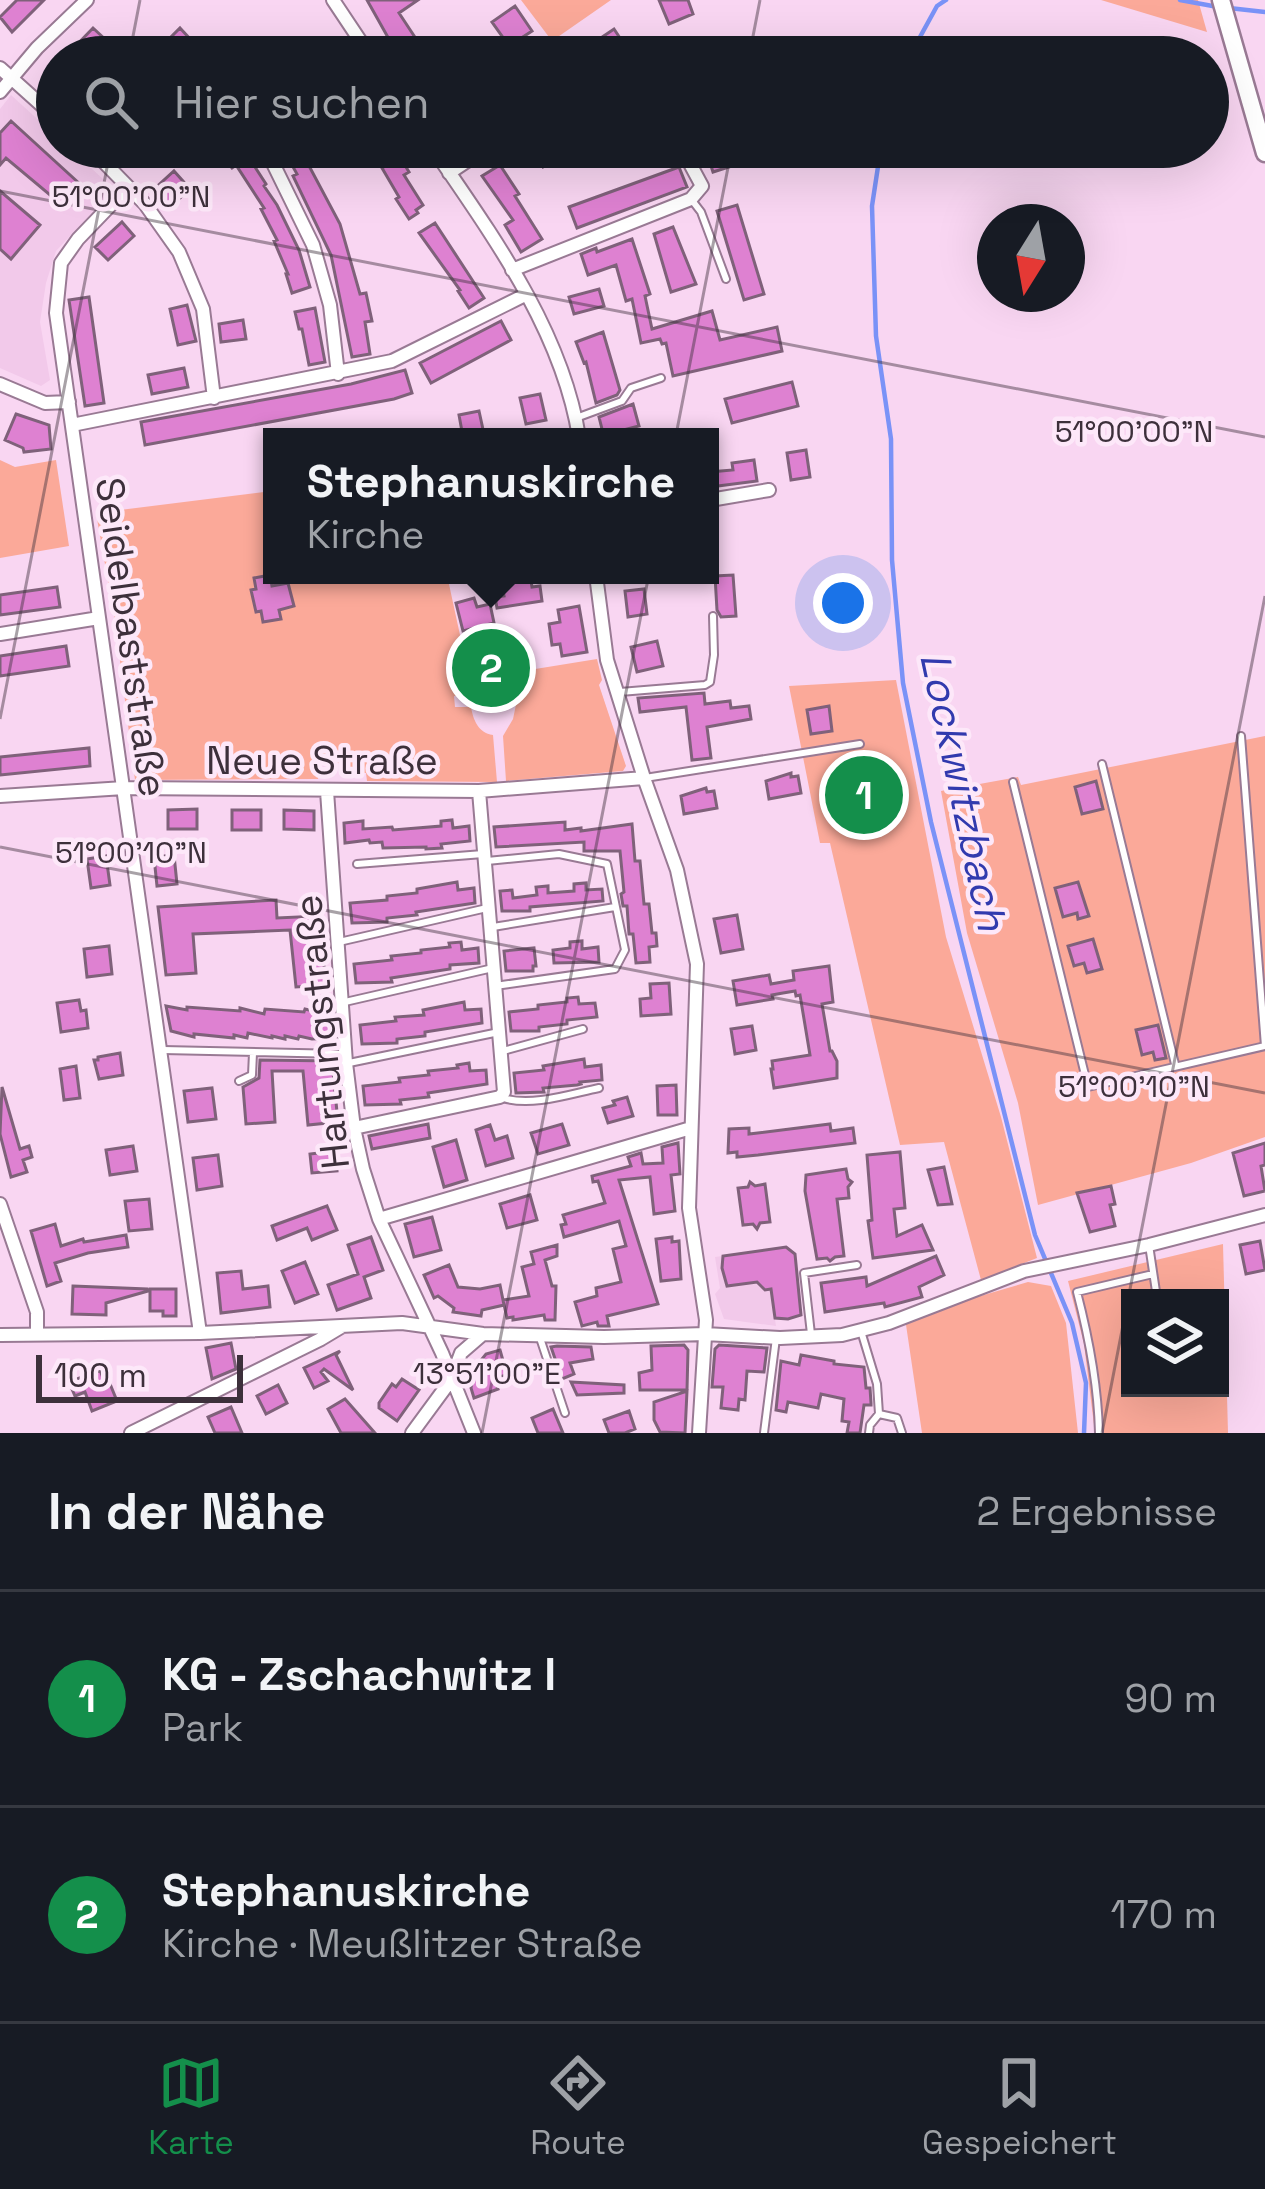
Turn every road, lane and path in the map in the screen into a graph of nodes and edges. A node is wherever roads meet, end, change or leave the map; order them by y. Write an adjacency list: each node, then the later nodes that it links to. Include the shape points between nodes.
1 (87, 0): 4 (street)
2 (332, 0): 5 (street)
3 (1221, 0): 10 (street)
4 (50, 36)
5 (357, 36)
6 (36, 49): 7 (street)
7 (6, 73): 8 (street); 9 (street)
8 (0, 92)
9 (36, 100)
10 (1265, 154)
11 (108, 168): 17 (street)
12 (275, 168): 22 (street, via 313,245)
13 (446, 168): 16 (street)
14 (455, 168): 16 (street)
15 (692, 168): 18 (street, via 702,186)
16 (449, 172): 19 (street)
17 (127, 188): 25 (street, via 179,251 203,309); 26 (street, Seidelbaststraße, via 61,263 56,313)
18 (691, 200): 19 (street); 20 (lane)
19 (512, 270): 21 (street)
20 (725, 279)
21 (525, 295): 22 (street, via 392,361); 27 (street, via 559,361)
22 (338, 374): 25 (street)
23 (661, 378): 27 (lane)
24 (0, 384): 26 (street, via 45,403)
25 (214, 398): 28 (street)
26 (69, 402): 28 (street, Seidelbaststraße)
27 (576, 418): 29 (street)
28 (72, 425): 34 (street, Seidelbaststraße)
29 (578, 428)
30 (769, 490): 31 (street)
31 (719, 498)
32 (597, 584): 36 (street)
33 (713, 616): 36 (lane, via 710,682)
34 (98, 618): 35 (street); 42 (street, Seidelbaststraße)
35 (0, 634)
36 (617, 693): 40 (street)
37 (1241, 736): 57 (lane)
38 (860, 744): 40 (lane)
39 (1102, 764): 62 (lane)
40 (644, 778): 44 (street, Neue Straße); 67 (street, via 677,870 697,964)
41 (1013, 782): 62 (lane, via 1088,1087)
42 (124, 788): 43 (street, Neue Straße); 45 (street, Neue Straße); 58 (street, Seidelbaststraße)
43 (327, 791): 44 (street, Neue Straße); 51 (street, Hartungstraße)
44 (479, 791): 46 (street)
45 (0, 796)
46 (483, 858): 47 (lane); 48 (street); 49 (lane, via 559,854 608,864)
47 (357, 864)
48 (488, 908): 50 (street); 51 (lane)
49 (615, 908): 50 (lane); 53 (lane, via 625,950 615,969)
50 (490, 927): 52 (street)
51 (338, 942): 54 (street, Hartungstraße)
52 (494, 968): 53 (street); 54 (lane)
53 (494, 987): 56 (street)
54 (342, 1003): 61 (street, Hartungstraße)
55 (583, 1029): 59 (lane)
56 (499, 1032): 59 (street); 61 (lane)
57 (1265, 1046): 62 (lane)
58 (158, 1050): 60 (lane); 78 (street, Seidelbaststraße)
59 (500, 1052): 65 (street)
60 (254, 1053): 61 (lane); 63 (lane, via 252,1075)
61 (346, 1059): 66 (street, Hartungstraße)
62 (1175, 1065)
63 (239, 1081)
64 (599, 1088): 65 (lane, via 538,1100)
65 (500, 1097): 66 (street)
66 (354, 1128): 70 (street, Hartungstraße)
67 (691, 1128): 70 (street); 80 (street, via 689,1208)
68 (0, 1204): 82 (street, via 37,1312)
69 (1265, 1215): 71 (street)
70 (379, 1219): 75 (street, Hartungstraße)
71 (1149, 1245): 73 (lane); 77 (street, via 1024,1271)
72 (857, 1265): 85 (lane, via 804,1273)
73 (1153, 1274): 74 (lane); 96 (lane, via 1077,1292)
74 (1155, 1289)
75 (428, 1325): 76 (street); 79 (street); 86 (street, Hartungstraße)
76 (342, 1326): 78 (street); 89 (street)
77 (861, 1331): 85 (street); 88 (lane)
78 (200, 1333): 82 (street)
79 (483, 1334): 83 (street); 86 (street, via 461,1353)
80 (705, 1334): 83 (street); 84 (street); 92 (street)
81 (0, 1335): 82 (street)
82 (37, 1335)
83 (539, 1335): 87 (lane)
84 (776, 1338): 85 (street); 93 (lane)
85 (811, 1338)
86 (451, 1380): 90 (street); 91 (street)
87 (565, 1413)
88 (879, 1414): 94 (lane); 95 (lane, via 897,1418)
89 (131, 1433)
90 (412, 1433)
91 (474, 1433)
92 (700, 1433)
93 (764, 1433)
94 (869, 1433)
95 (902, 1433)
96 (1099, 1433)

